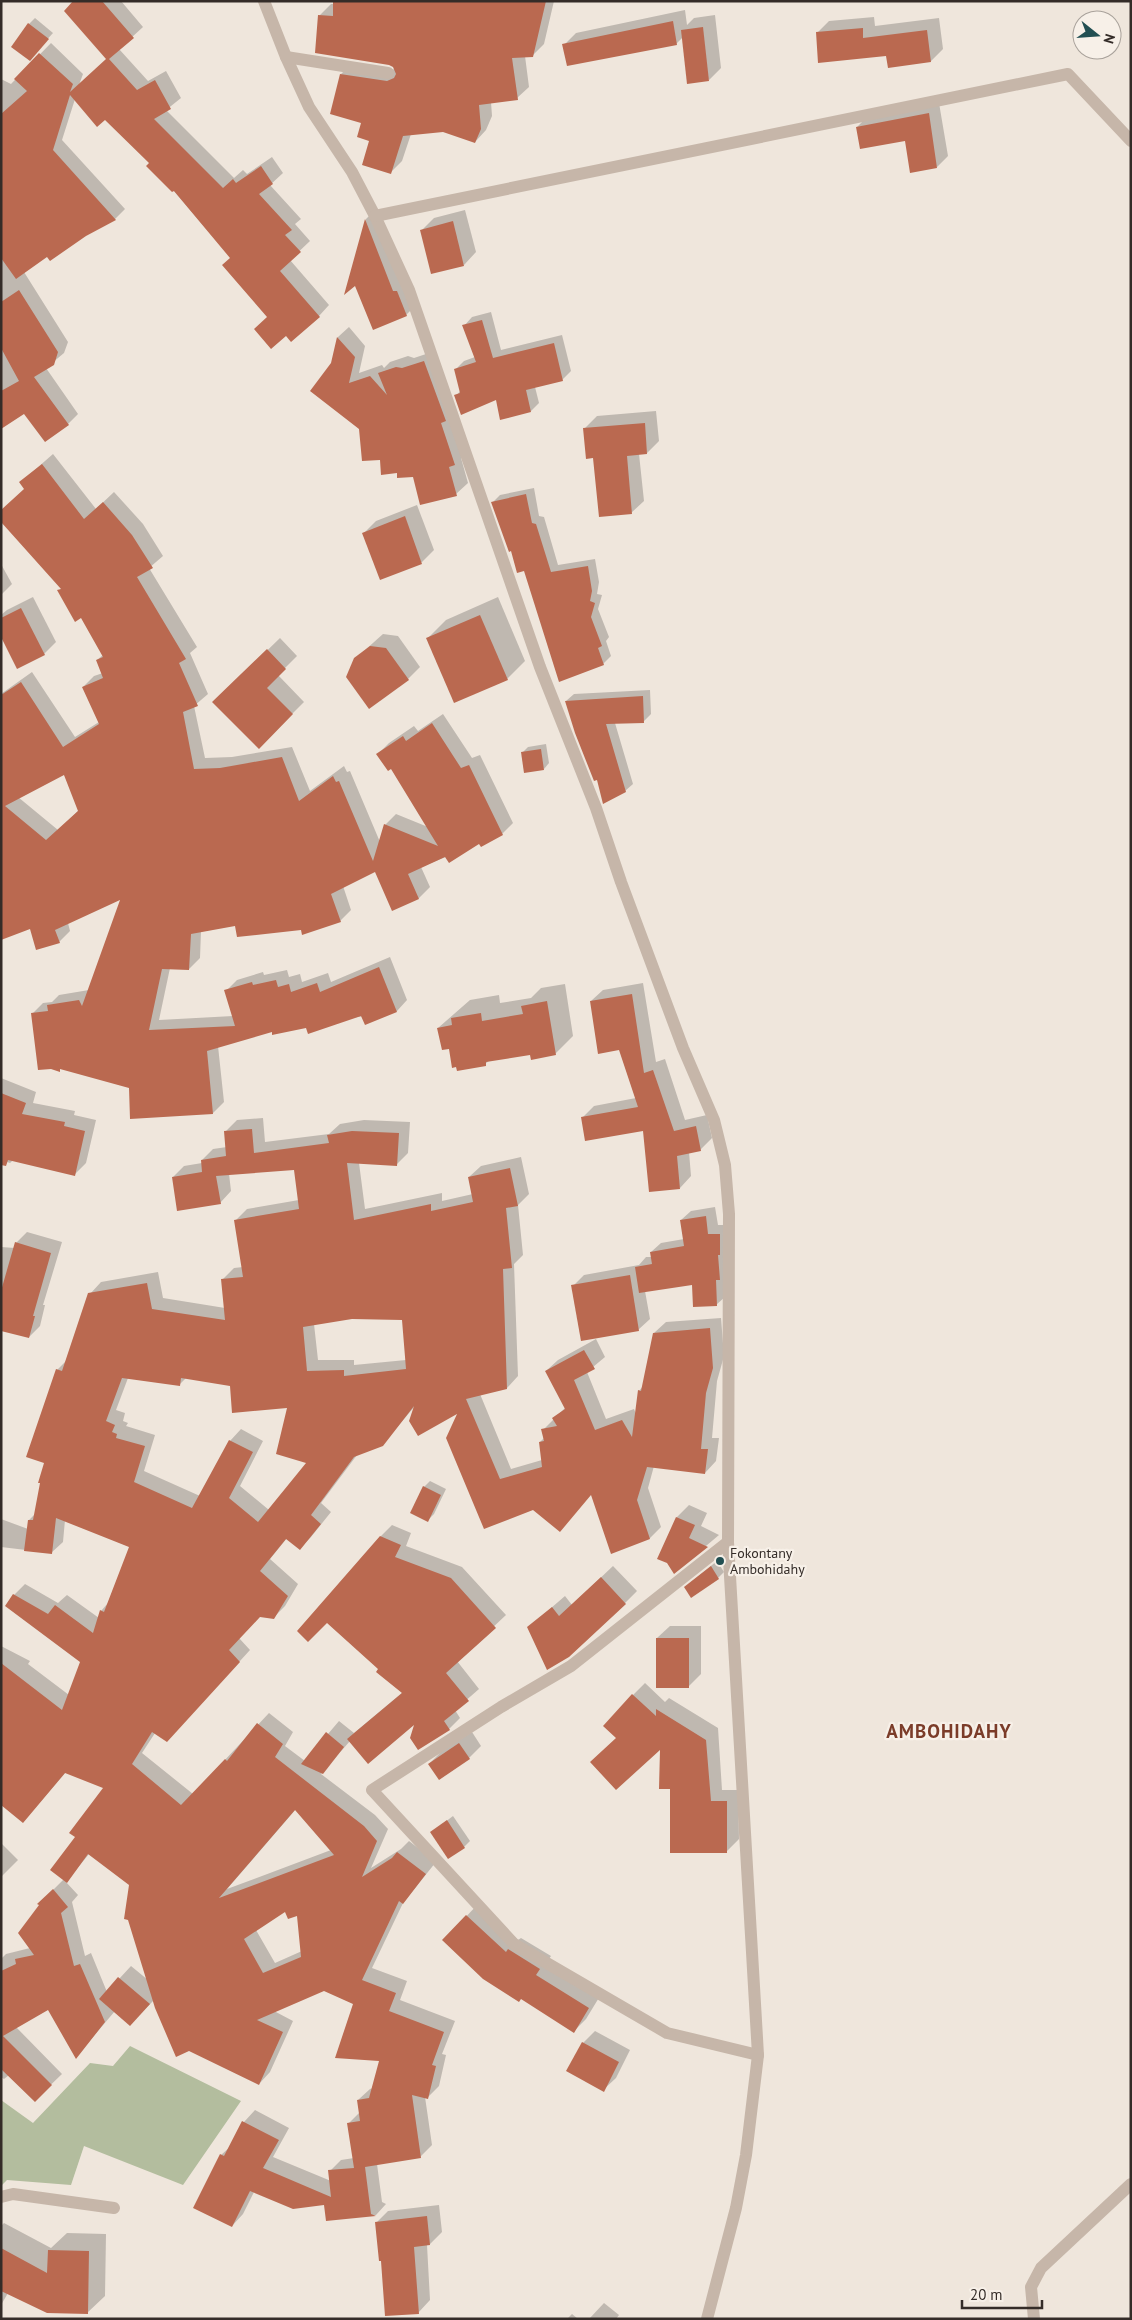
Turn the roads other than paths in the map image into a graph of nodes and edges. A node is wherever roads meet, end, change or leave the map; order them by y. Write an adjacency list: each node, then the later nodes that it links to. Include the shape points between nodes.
1 (264, 1): 2 (street)
2 (286, 57): 3 (street); 5 (street, via 309,107 352,172)
3 (388, 73)
4 (1131, 141): 5 (street, via 1068,74)
5 (375, 216): 6 (street, via 409,290 540,667 596,808 683,1048 714,1120 725,1165 729,1214)
6 (728, 1542): 7 (street); 7 (street, via 571,1666 372,1790 514,1944 667,2033)
7 (758, 2055): 11 (street, via 741,2181)
8 (1131, 2184): 12 (street, via 1041,2268 1031,2286)
9 (1, 2197): 10 (street, via 13,2194)
10 (114, 2208)
11 (707, 2319)
12 (1034, 2319)

